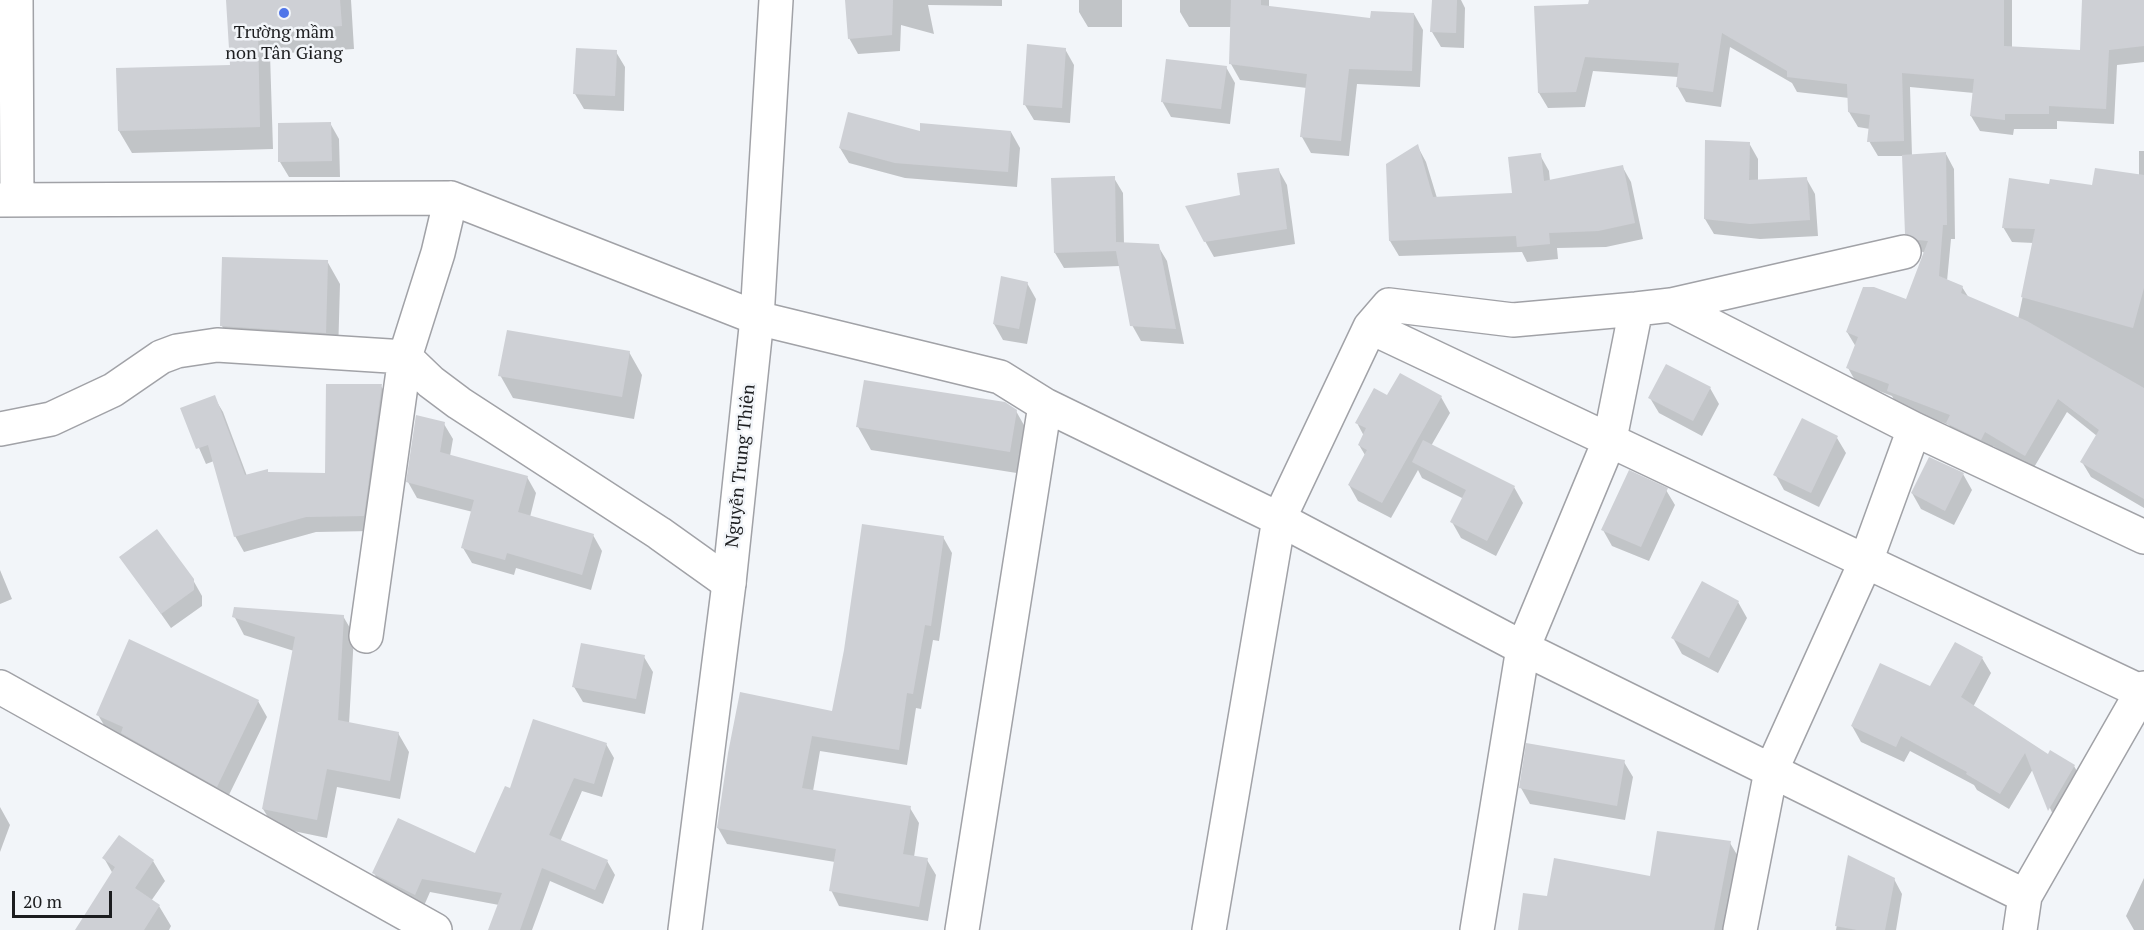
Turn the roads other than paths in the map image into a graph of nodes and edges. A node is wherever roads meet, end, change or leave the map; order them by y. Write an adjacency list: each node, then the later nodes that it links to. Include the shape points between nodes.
1 (16, 0): 4 (street)
2 (776, 0): 8 (street, Nguyễn Trung Thiên)
3 (451, 198): 4 (street); 8 (street); 10 (street)
4 (9, 200)
5 (1904, 252): 6 (street)
6 (1671, 305): 7 (street); 13 (street)
7 (1635, 309): 9 (street, via 1513,320 1389,305); 14 (street)
8 (757, 318): 11 (street, via 1000,377); 18 (street, Nguyễn Trung Thiên)
9 (1370, 327): 14 (street); 15 (street)
10 (405, 357): 12 (street, via 217,345 177,351 161,357 113,390 51,419); 18 (street, via 459,403); 19 (street)
11 (1045, 405): 15 (street); 27 (street)
12 (0, 429)
13 (1914, 429): 16 (street); 17 (street)
14 (1610, 439): 17 (street); 20 (street)
15 (1278, 519): 20 (street); 28 (street)
16 (2144, 537)
17 (1866, 561): 22 (street); 23 (street)
18 (729, 583): 26 (street, Nguyễn Trung Thiên)
19 (366, 636)
20 (1523, 648): 23 (street); 29 (street)
21 (0, 687): 25 (street)
22 (2143, 690): 24 (street)
23 (1771, 771): 24 (street); 30 (street)
24 (2025, 896): 31 (street)
25 (435, 930)
26 (685, 930)
27 (962, 930)
28 (1209, 930)
29 (1477, 930)
30 (1740, 930)
31 (2020, 930)

